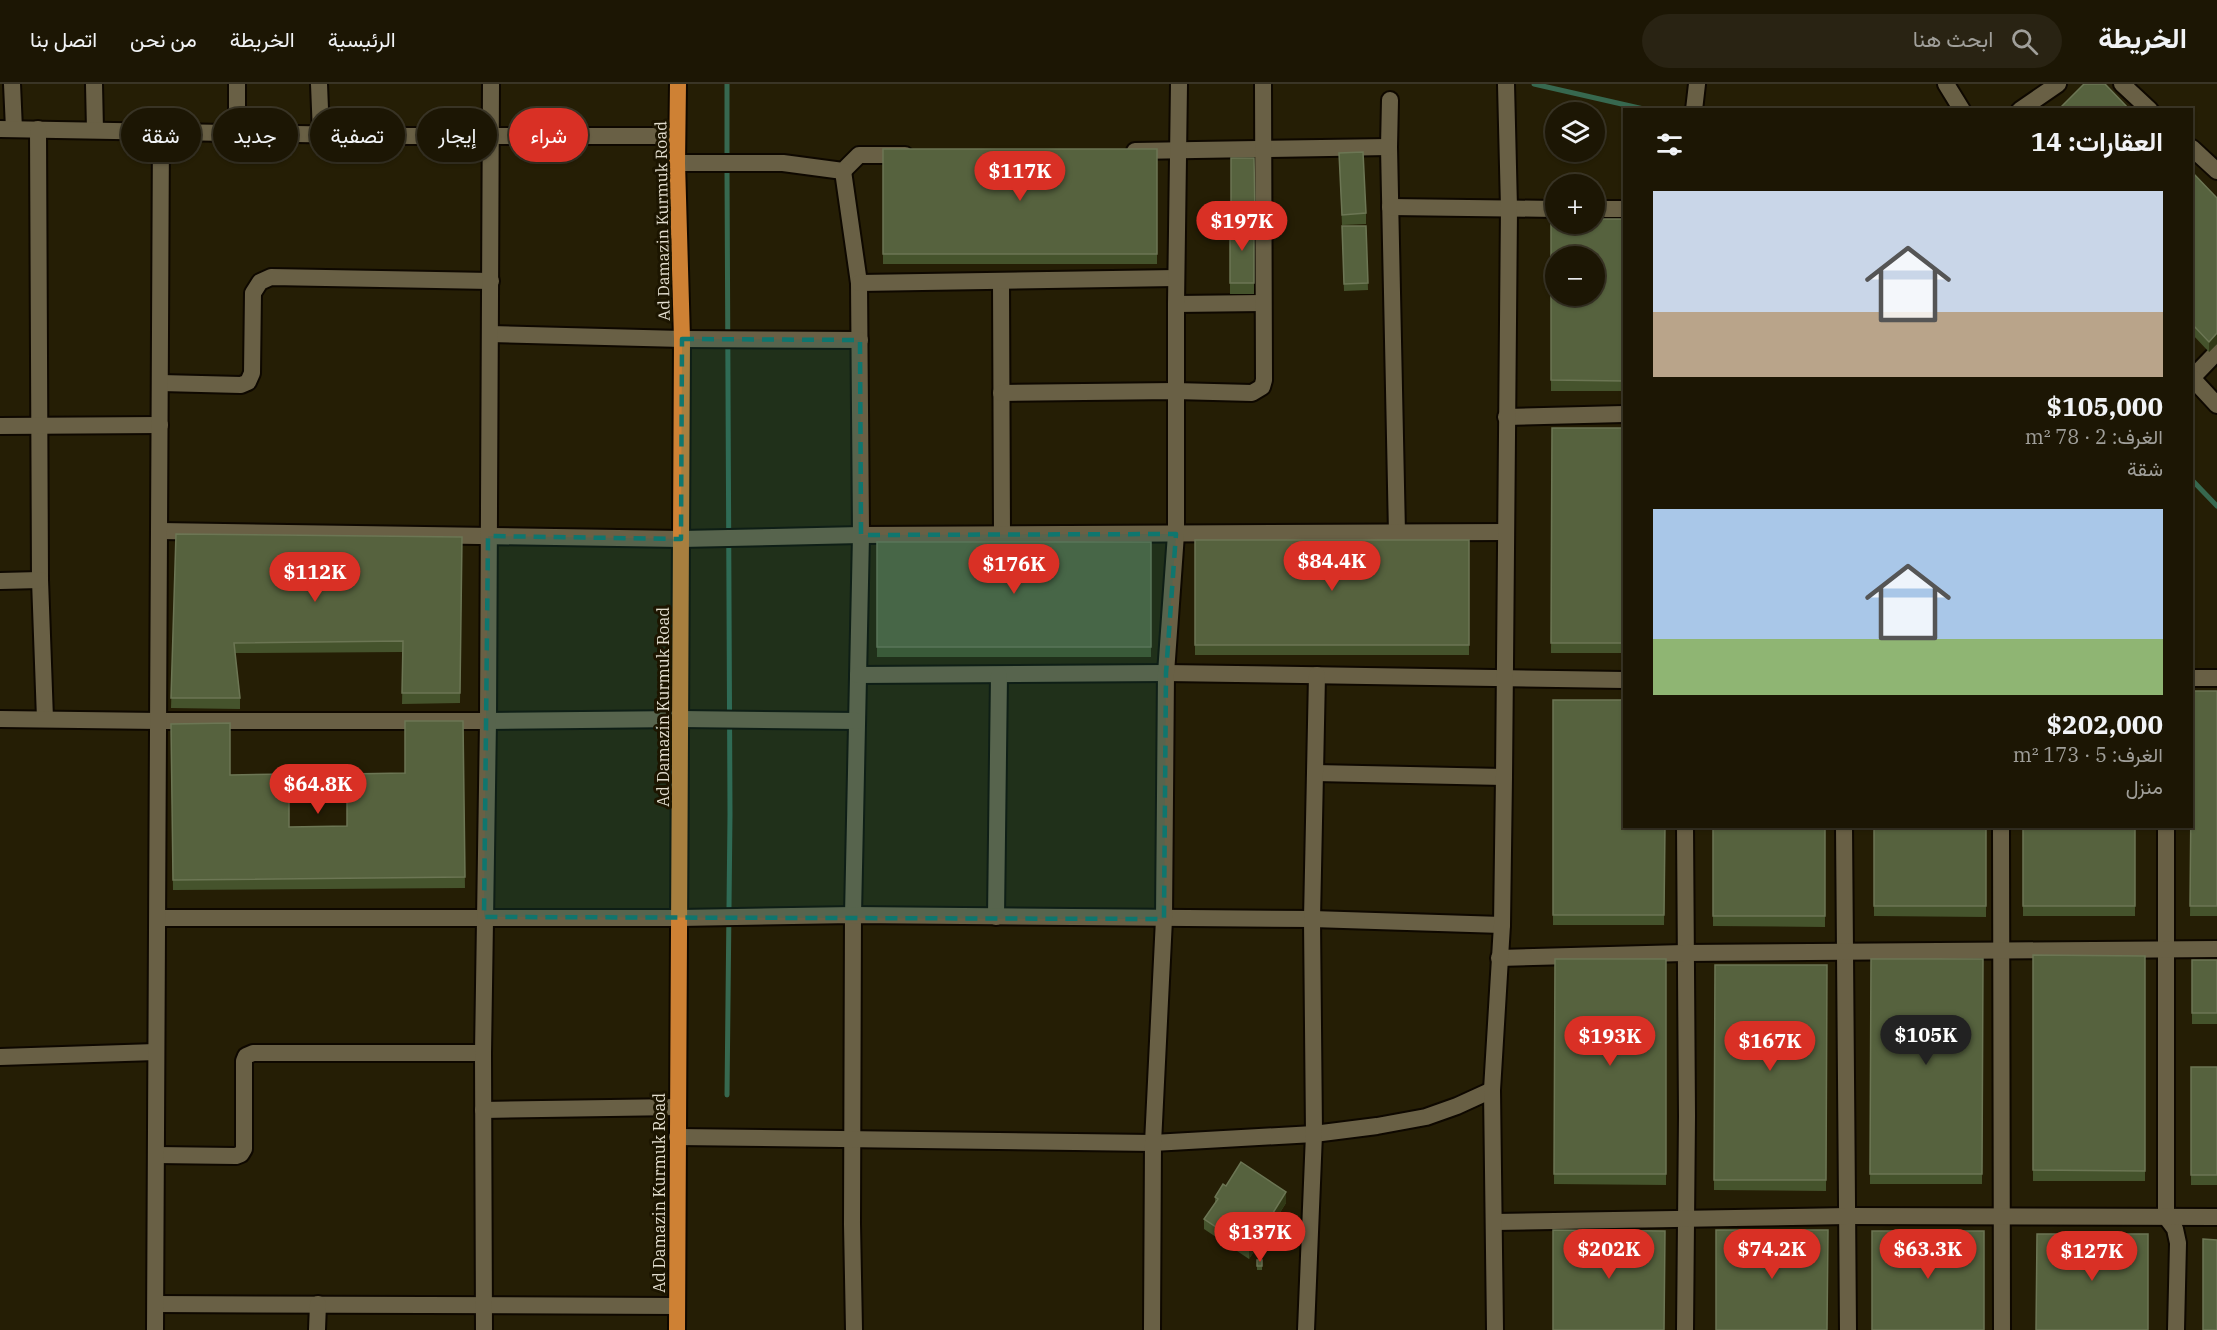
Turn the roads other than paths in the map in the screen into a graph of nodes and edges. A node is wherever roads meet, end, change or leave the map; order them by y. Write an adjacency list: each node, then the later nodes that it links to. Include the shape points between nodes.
1 (12, 84): 22 (street)
2 (94, 84): 24 (street)
3 (237, 84): 15 (street)
4 (319, 84): 16 (street)
5 (491, 84): 17 (street)
6 (678, 84): 27 (highway, Ad Damazin Kurmuk Road)
7 (1179, 84): 31 (street)
8 (1263, 84): 29 (street)
9 (1506, 84): 40 (street)
10 (1697, 84): 18 (street)
11 (1946, 84): 19 (street)
12 (2058, 84): 20 (street)
13 (2122, 84): 21 (street)
14 (1390, 100): 28 (street)
15 (237, 108)
16 (320, 108)
17 (491, 108)
18 (1694, 108)
19 (1961, 108)
20 (2023, 108)
21 (2148, 108)
22 (7, 129): 23 (street)
23 (38, 129): 24 (street); 64 (street)
24 (95, 130): 25 (street)
25 (121, 130)
26 (497, 135): 27 (street)
27 (677, 136): 36 (highway, Ad Damazin Kurmuk Road)
28 (1389, 147): 29 (street); 39 (street)
29 (1263, 149): 31 (street); 48 (street)
30 (2193, 149): 37 (street)
31 (1179, 150): 32 (street); 44 (street)
32 (1120, 151)
33 (919, 154): 38 (street, via 859,155)
34 (161, 162): 56 (street)
35 (491, 162): 45 (street)
36 (677, 163): 38 (street, via 783,163); 51 (highway, Ad Damazin Kurmuk Road)
37 (2214, 164)
38 (843, 171): 47 (street)
39 (1390, 207): 40 (street); 68 (street)
40 (1509, 208): 41 (street); 61 (street)
41 (1545, 208)
42 (1605, 209): 43 (street)
43 (1623, 209)
44 (1176, 278): 46 (street); 49 (street)
45 (492, 281): 50 (street); 56 (street, via 271,277 260,282 253,293 252,373 248,382)
46 (1001, 281): 47 (street); 58 (street)
47 (859, 283): 52 (street)
48 (1263, 303): 49 (street); 57 (street, via 1262,387 1257,391)
49 (1176, 304): 57 (street)
50 (490, 334): 51 (street); 71 (street)
51 (682, 339): 52 (street); 72 (highway, Ad Damazin Kurmuk Road)
52 (860, 340): 69 (street)
53 (2217, 352): 54 (street)
54 (2193, 377)
55 (2193, 379): 59 (street)
56 (161, 383): 62 (street)
57 (1175, 391): 58 (street); 67 (street)
58 (1001, 393): 70 (street)
59 (2217, 405)
60 (1623, 414): 61 (street)
61 (1506, 417): 66 (street)
62 (160, 425): 64 (street); 65 (street)
63 (0, 426): 64 (street)
64 (41, 426): 73 (street)
65 (160, 531): 71 (street); 86 (street)
66 (1506, 532): 68 (street); 79 (street)
67 (1176, 534): 68 (street); 70 (street); 75 (street)
68 (1397, 534)
69 (861, 535): 70 (street); 72 (street); 76 (street)
70 (1002, 535)
71 (488, 536): 72 (street); 88 (street)
72 (681, 539): 85 (highway, Ad Damazin Kurmuk Road)
73 (40, 580): 74 (street); 84 (street)
74 (0, 581)
75 (1166, 673): 77 (street); 78 (street); 100 (street)
76 (858, 675): 77 (street); 87 (street)
77 (999, 675): 97 (street)
78 (1317, 675): 79 (street); 89 (street)
79 (1505, 678): 82 (street); 90 (street)
80 (2193, 678): 81 (street)
81 (2217, 678)
82 (1623, 680)
83 (0, 719): 84 (street)
84 (45, 719): 86 (street)
85 (681, 719): 87 (street); 88 (street); 99 (highway, Ad Damazin Kurmuk Road)
86 (159, 721): 88 (street); 98 (street)
87 (857, 721): 95 (street)
88 (488, 722): 96 (street)
89 (1315, 773): 90 (street); 101 (street)
90 (1504, 777): 102 (street)
91 (1685, 828): 107 (street)
92 (1844, 828): 106 (street)
93 (2001, 828): 103 (street)
94 (2166, 828): 104 (street)
95 (854, 915): 97 (street); 99 (street); 117 (street)
96 (484, 917): 98 (street); 99 (street); 110 (street)
97 (996, 917): 100 (street)
98 (158, 918): 109 (street)
99 (680, 918): 113 (highway, Ad Damazin Kurmuk Road)
100 (1164, 919): 101 (street); 118 (street)
101 (1312, 919): 102 (street); 115 (street)
102 (1502, 926): 108 (street)
103 (2002, 949): 104 (street); 106 (street); 121 (street)
104 (2168, 949): 105 (street); 122 (street)
105 (2217, 949)
106 (1845, 951): 107 (street); 120 (street)
107 (1684, 953): 108 (street); 124 (street)
108 (1499, 958): 112 (street)
109 (156, 1052): 111 (street); 119 (street)
110 (483, 1053): 114 (street); 119 (street, via 253,1053 244,1062 241,1154)
111 (0, 1057)
112 (1492, 1090): 115 (street, via 1426,1117); 125 (street)
113 (678, 1107): 114 (street); 116 (highway, Ad Damazin Kurmuk Road)
114 (483, 1110): 128 (street)
115 (1314, 1134): 118 (street); 136 (street)
116 (677, 1137): 117 (street); 129 (highway, Ad Damazin Kurmuk Road)
117 (854, 1138): 118 (street); 134 (street)
118 (1153, 1143): 135 (street)
119 (156, 1155): 126 (street)
120 (1847, 1216): 121 (street); 124 (street); 139 (street)
121 (2001, 1216): 122 (street); 140 (street)
122 (2166, 1217): 123 (street); 141 (street, via 2175,1229 2178,1243)
123 (2217, 1217)
124 (1686, 1220): 125 (street); 138 (street)
125 (1494, 1222): 137 (street)
126 (156, 1304): 127 (street); 130 (street)
127 (318, 1304): 128 (street); 131 (street)
128 (484, 1305): 129 (street); 132 (street)
129 (676, 1306): 133 (highway, Ad Damazin Kurmuk Road)
130 (155, 1330)
131 (317, 1330)
132 (484, 1330)
133 (677, 1330)
134 (854, 1330)
135 (1152, 1330)
136 (1306, 1330)
137 (1495, 1330)
138 (1685, 1330)
139 (1848, 1330)
140 (2002, 1330)
141 (2176, 1330)

